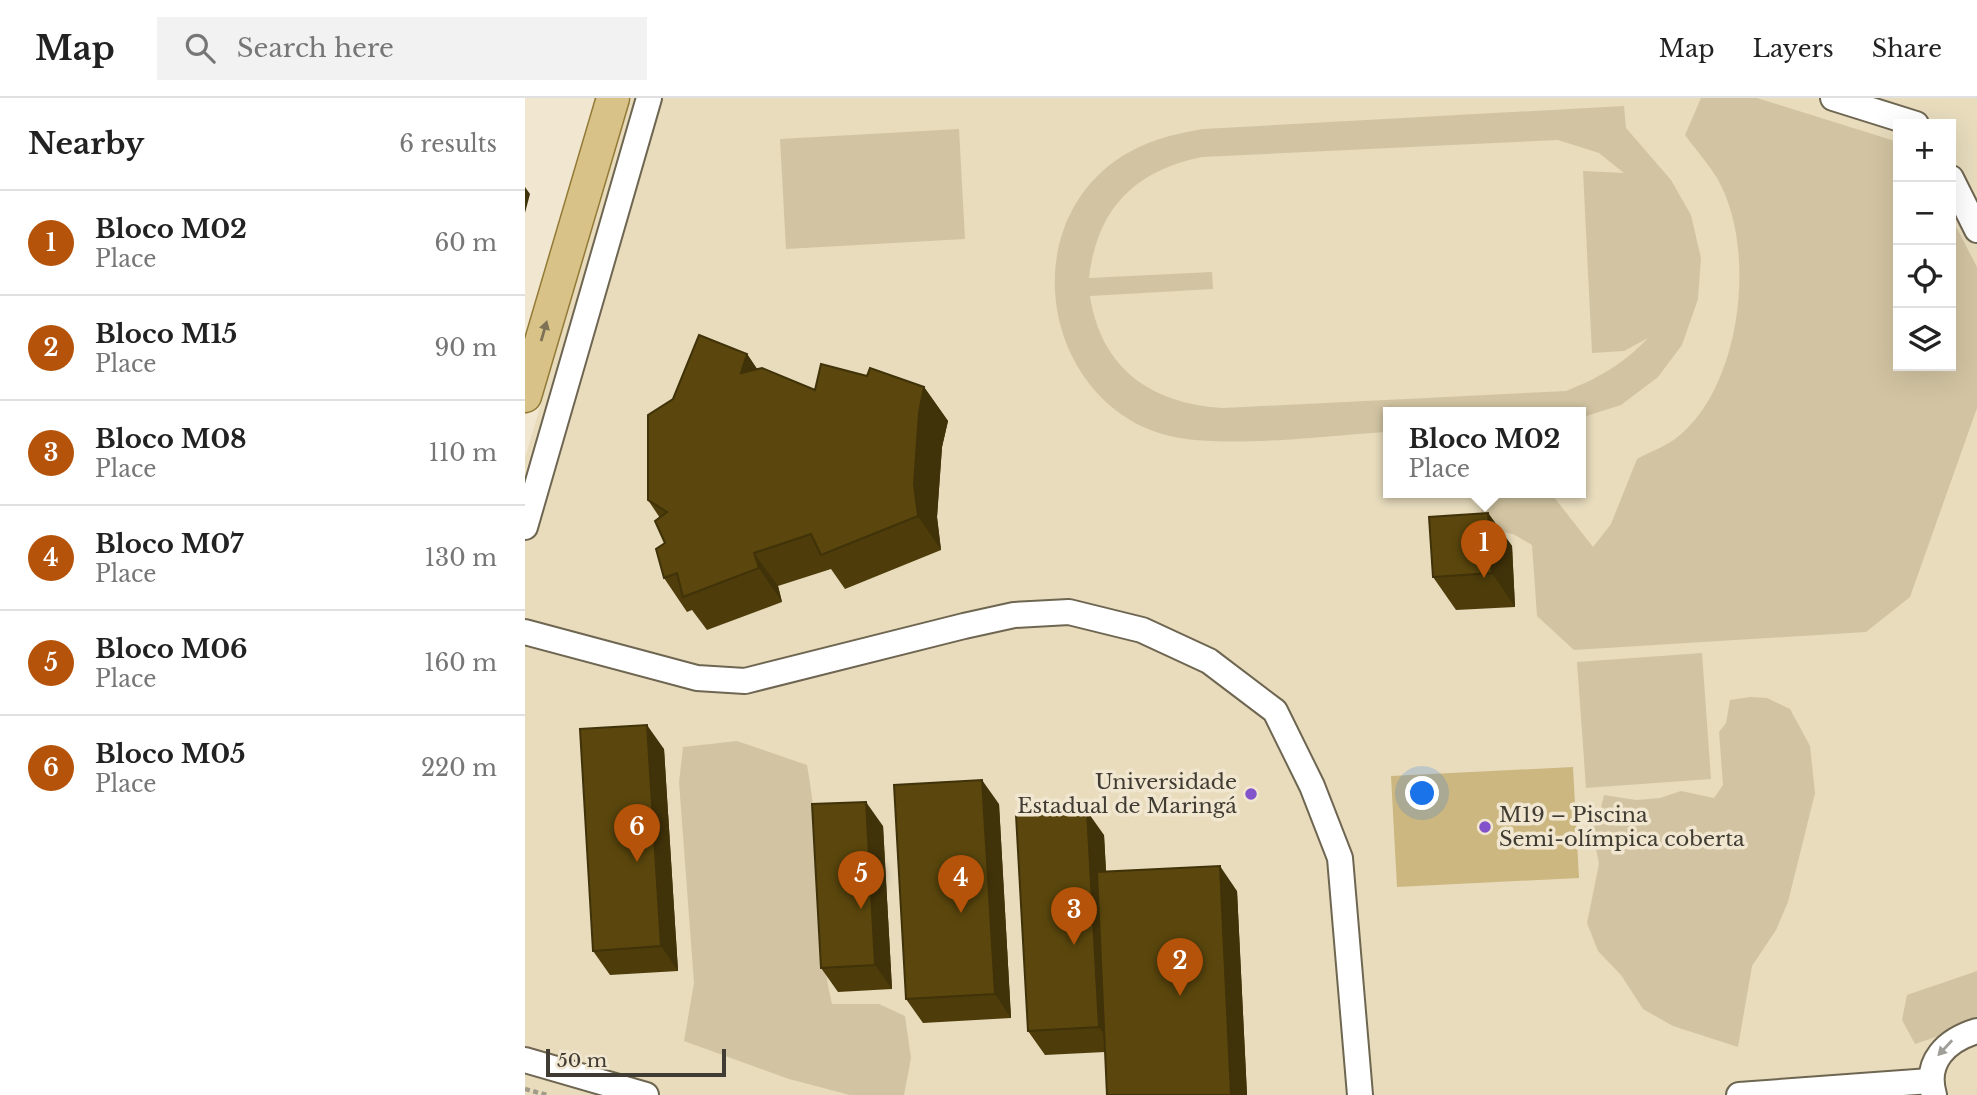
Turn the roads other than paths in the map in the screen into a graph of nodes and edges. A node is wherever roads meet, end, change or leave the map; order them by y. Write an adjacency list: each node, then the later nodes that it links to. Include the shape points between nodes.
1 (613, 98): 7 (main road, one-way to 1)
2 (649, 98): 8 (lane)
3 (1833, 98): 4 (lane)
4 (1900, 119)
5 (1953, 182): 6 (lane)
6 (1977, 230)
7 (525, 396)
8 (525, 527)
9 (525, 632): 14 (lane, via 697,678 745,681 1014,615 1069,612 1142,630 1209,661 1275,711 1312,786 1340,858)
10 (1977, 1031): 12 (lane, one-way to 12, via 1953,1039 1936,1057)
11 (525, 1060): 13 (lane)
12 (1932, 1088): 15 (lane)
13 (646, 1095)
14 (1360, 1095)
15 (1739, 1095)

